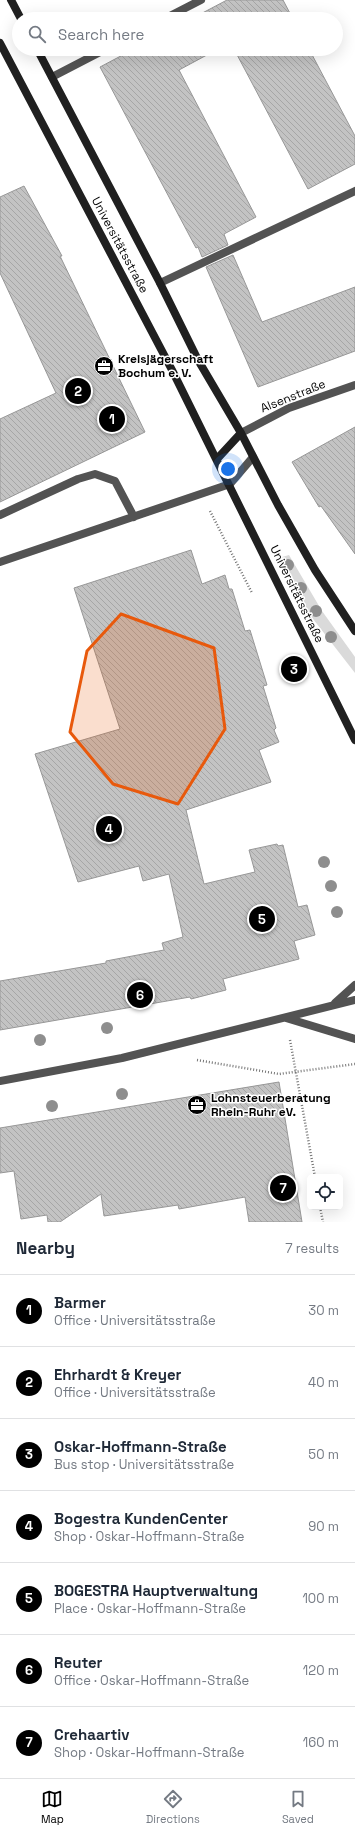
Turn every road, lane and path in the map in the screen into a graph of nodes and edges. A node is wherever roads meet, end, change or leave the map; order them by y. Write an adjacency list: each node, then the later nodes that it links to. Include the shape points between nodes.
1 (11, 0): 3 (main road)
2 (201, 0): 4 (street)
3 (17, 12)
4 (178, 12)
5 (0, 43): 14 (main road, Universitätsstraße)
6 (41, 56): 8 (main road, Universitätsstraße)
7 (92, 56): 8 (street)
8 (52, 77): 10 (main road, Universitätsstraße)
9 (355, 190): 10 (street)
10 (160, 283): 12 (main road, Universitätsstraße, via 198,360)
11 (355, 385): 12 (street, Alsenstraße, via 289,408)
12 (241, 433): 13 (main road, Universitätsstraße); 14 (main road)
13 (252, 457): 15 (street); 21 (main road, Universitätsstraße, via 315,570)
14 (217, 459): 15 (main road, Universitätsstraße)
15 (230, 484): 16 (street); 22 (main road, Universitätsstraße)
16 (202, 494): 18 (street); 20 (path)
17 (0, 515): 18 (street, via 78,479 95,474 115,481)
18 (134, 517): 19 (street)
19 (0, 562)
20 (252, 593)
21 (355, 631)
22 (355, 740)
23 (355, 985): 25 (street)
24 (355, 1000): 25 (street)
25 (332, 1005): 26 (street)
26 (286, 1018): 27 (street); 30 (path); 31 (street, via 122,1058)
27 (355, 1039)
28 (194, 1060): 30 (path, via 279,1074)
29 (355, 1064): 30 (path)
30 (296, 1072): 32 (path)
31 (0, 1081)
32 (314, 1174)
33 (321, 1210): 34 (path)
34 (323, 1222)

